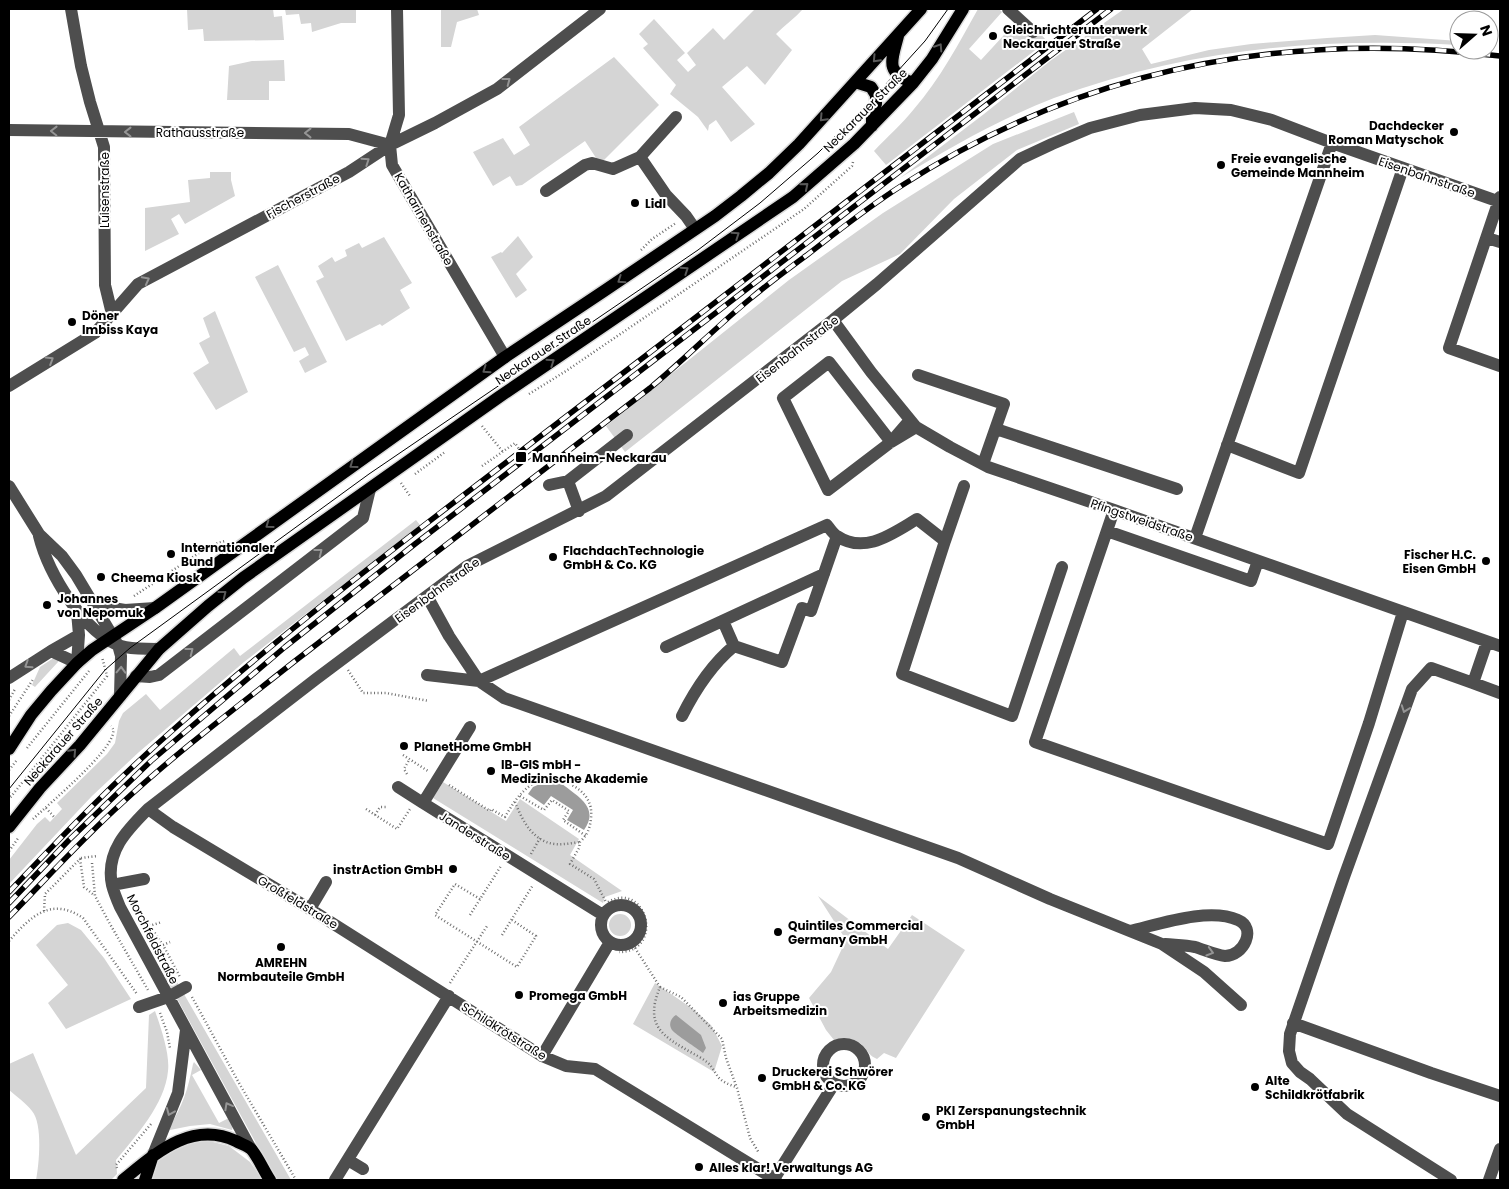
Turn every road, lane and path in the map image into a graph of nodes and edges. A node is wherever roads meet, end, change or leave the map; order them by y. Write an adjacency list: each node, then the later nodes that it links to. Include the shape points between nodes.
1 (71, 9): 14 (street, Luisenstraße, via 81,66)
2 (397, 9): 16 (street, Katharinenstraße, via 399,115)
3 (600, 9): 16 (street, Fischerstraße, one-way to 3, via 496,89)
4 (921, 9): 8 (main road, Neckarauer Straße)
5 (962, 9): 10 (main road, Neckarauer Straße, one-way to 5, via 932,59)
6 (1008, 9): 7 (street)
7 (1033, 32)
8 (898, 36): 9 (main road, Neckarauer Straße, one-way to 9); 10 (main road, via 893,69 899,78)
9 (855, 82): 12 (main road, via 871,87 876,95); 22 (main road, Neckarauer Straße, one-way to 22, via 782,160 741,196)
10 (912, 83): 12 (main road, Neckarauer Straße)
11 (676, 116): 17 (street)
12 (872, 126): 48 (main road, Neckarauer Straße, one-way to 12, via 793,196)
13 (9, 130): 14 (street, Rathausstraße, one-way to 13)
14 (100, 132): 16 (street, Rathausstraße, one-way to 14, via 349,134); 26 (street, Luisenstraße, via 104,147 105,286)
15 (1332, 143): 18 (street, Eisenbahnstraße); 27 (street, Eisenbahnstraße, via 1272,120 1231,110 1195,108 1140,115 1090,128 1020,159); 37 (street)
16 (390, 145): 26 (street, Fischerstraße, one-way to 16, via 138,284 349,172); 28 (street, Katharinenstraße, via 392,165)
17 (640, 157): 19 (street, via 613,169 592,163 585,165); 21 (street, via 666,195)
18 (1403, 168): 20 (street, Eisenbahnstraße); 37 (street, via 1299,473)
19 (546, 190)
20 (1500, 200): 23 (street)
21 (686, 216): 22 (street); 25 (path)
22 (695, 229): 28 (main road, Neckarauer Straße, one-way to 28)
23 (1486, 238): 24 (street); 29 (street, via 1449,348)
24 (1500, 242)
25 (639, 252)
26 (112, 314): 31 (street, Fischerstraße, one-way to 26, via 95,333)
27 (833, 320): 32 (street, Pfingstweidstraße); 51 (street, Eisenbahnstraße, via 606,496)
28 (504, 357): 62 (main road, Neckarauer Straße, one-way to 62)
29 (1500, 366)
30 (918, 375): 34 (street, via 1004,404)
31 (9, 386)
32 (913, 423): 36 (street); 40 (street, Pfingstweidstraße)
33 (482, 425): 39 (path)
34 (996, 429): 40 (street); 47 (street)
35 (627, 435): 42 (street)
36 (891, 442): 36 (street, via 828,490 783,398 829,362)
37 (1227, 445): 55 (street)
38 (519, 449): 39 (path, via 514,443)
39 (503, 452): 41 (path)
40 (983, 464): 50 (street, Pfingstweidstraße)
41 (482, 466)
42 (568, 481): 44 (street); 51 (street)
43 (401, 484): 49 (path)
44 (549, 485)
45 (9, 486): 53 (street)
46 (964, 486): 56 (street)
47 (1177, 488)
48 (370, 489): 72 (main road, Neckarauer Straße, one-way to 48, via 244,578); 79 (street, one-way to 48, via 159,675 363,518)
49 (410, 496)
50 (1114, 510): 52 (street); 55 (street, Pfingstweidstraße)
51 (579, 511): 60 (street, Eisenbahnstraße, via 466,566)
52 (1107, 531): 57 (street, via 1251,581); 64 (street, via 1035,742 1328,844)
53 (38, 534): 61 (street, via 62,556); 63 (street, via 46,558)
54 (837, 536): 56 (street, via 863,544 879,540 917,519); 59 (street); 80 (street, via 826,525)
55 (1195, 538): 57 (street, Pfingstweidstraße)
56 (945, 542): 58 (street, via 902,674 1012,716)
57 (1258, 561): 64 (street, Pfingstweidstraße)
58 (1062, 567)
59 (824, 574): 65 (street); 69 (street, via 811,611 802,608 782,662)
60 (427, 596): 74 (street, Eisenbahnstraße); 80 (street)
61 (95, 605): 62 (street, via 125,610); 67 (street)
62 (155, 608): 67 (main road, Neckarauer Straße)
63 (77, 612): 66 (street); 67 (street)
64 (1403, 612): 68 (street, Pfingstweidstraße)
65 (724, 621): 69 (street); 71 (street)
66 (79, 636): 73 (street); 76 (street)
67 (113, 640): 72 (street, via 130,648); 76 (main road, Neckarauer Straße); 85 (street, Neckarauer Straße, one-way to 67, via 121,656)
68 (1487, 642): 70 (street, Pfingstweidstraße); 82 (street)
69 (734, 646): 89 (street, via 693,693)
70 (1500, 646)
71 (666, 648)
72 (159, 649): 79 (main road, Neckarauer Straße)
73 (51, 651): 75 (street); 76 (street)
74 (342, 661): 87 (path, via 363,693 386,693); 105 (street, Eisenbahnstraße)
75 (34, 662): 81 (street, one-way to 81); 88 (path, via 34,677)
76 (77, 663): 92 (main road, Neckarauer Straße, via 31,715)
77 (87, 674): 95 (path)
78 (427, 675): 80 (street)
79 (136, 676): 85 (main road, Neckarauer Straße)
80 (479, 681): 134 (street, via 504,698 958,858)
81 (13, 682): 86 (path)
82 (1473, 683): 84 (street); 149 (street, one-way to 149, via 1430,668 1412,688)
83 (95, 691): 99 (path, via 10,798)
84 (1500, 692)
85 (120, 696): 110 (main road, Neckarauer Straße, one-way to 85)
86 (9, 700)
87 (430, 702)
88 (9, 716)
89 (682, 716)
90 (110, 725): 103 (path, via 113,733 110,742 99,757)
91 (470, 727): 97 (street)
92 (9, 750)
93 (403, 755): 94 (path)
94 (410, 760): 96 (path, via 404,768); 97 (path)
95 (9, 770)
96 (407, 774)
97 (438, 778): 101 (street); 102 (path, via 505,817)
98 (398, 787): 101 (street, Janderstraße)
99 (9, 792)
100 (520, 796): 102 (path); 111 (path, via 544,810 552,800 569,811 564,820); 111 (path, via 527,787 548,776 566,781 583,792 592,809)
101 (419, 801): 108 (path, via 398,829); 115 (street, Janderstraße)
102 (515, 802): 112 (path, via 526,825)
103 (44, 806): 107 (path); 109 (path)
104 (386, 807): 108 (path, via 380,807)
105 (148, 809): 123 (street, Morchfeldstraße, via 120,840 111,870); 126 (street, Großfeldstraße)
106 (366, 809): 108 (path)
107 (40, 813)
108 (376, 815)
109 (54, 818)
110 (9, 827)
111 (586, 836): 113 (path)
112 (540, 838): 113 (path, via 556,844); 118 (path)
113 (580, 842): 127 (path, via 570,864 594,880)
114 (97, 856): 116 (path, bridge)
115 (507, 856): 118 (street, Janderstraße); 125 (path)
116 (81, 858): 124 (path, via 84,886); 128 (path, via 45,894)
117 (92, 863): 124 (path)
118 (524, 866): 119 (street, Janderstraße)
119 (538, 875): 127 (street, Janderstraße); 130 (path)
120 (144, 879): 122 (street)
121 (326, 882): 126 (street)
122 (125, 883): 123 (street); 132 (path)
123 (112, 885): 146 (street, Morchfeldstraße, via 120,907)
124 (95, 896): 147 (path)
125 (480, 899): 129 (path); 137 (path, via 455,884 435,915)
126 (310, 908): 145 (street, Großfeldstraße)
127 (605, 909): 139 (street, via 601,930); 139 (street, via 620,905 631,908 641,924 637,937 630,943 616,945)
128 (44, 911): 136 (path, via 32,917); 147 (path, via 62,909 83,918)
129 (470, 915)
130 (512, 920): 135 (path); 137 (path, via 536,936 517,967)
131 (162, 922): 132 (path)
132 (149, 926): 141 (path)
133 (487, 926): 137 (path)
134 (1130, 931): 140 (street); 140 (street, one-way to 134, via 1193,947 1224,956 1236,954 1248,933 1245,924 1239,920 1209,915 1181,918)
135 (502, 935)
136 (9, 941)
137 (477, 941): 145 (path)
138 (170, 942): 141 (path)
139 (610, 942): 154 (street)
140 (1162, 944): 148 (street, via 1204,972)
141 (163, 946): 143 (path)
142 (635, 948): 144 (path)
143 (186, 987): 146 (street); 169 (path)
144 (660, 987): 156 (path, via 681,998 722,1039); 156 (path, via 654,1012 660,1030 668,1039 708,1062 720,1080)
145 (449, 990): 154 (street, Schildkrötstraße); 163 (street, Schildkrötstraße)
146 (168, 997): 147 (street); 150 (street, Morchfeldstraße)
147 (146, 1005): 151 (path, via 164,1024)
148 (1241, 1005)
149 (1293, 1023): 157 (street); 172 (street, via 1289,1051 1292,1063 1300,1072 1347,1114)
150 (186, 1030): 152 (street, Morchfeldstraße); 153 (street)
151 (170, 1050)
152 (198, 1051): 153 (street); 159 (street, Morchfeldstraße, one-way to 152)
153 (183, 1056): 162 (street, one-way to 162, via 178,1093)
154 (542, 1056): 171 (street, Schildkrötstraße, via 566,1066 595,1069)
155 (834, 1084): 171 (street)
156 (737, 1088): 161 (path, via 750,1138)
157 (1500, 1096)
158 (155, 1119): 164 (path)
159 (251, 1149): 162 (main road, via 229,1138 205,1134 177,1141); 168 (main road, Morchfeldstraße)
160 (1500, 1149): 173 (street)
161 (759, 1153)
162 (152, 1156): 166 (main road); 167 (main road)
163 (348, 1160): 165 (street); 170 (street, Schildkrötstraße)
164 (116, 1165)
165 (363, 1169)
166 (123, 1180)
167 (145, 1180)
168 (270, 1180)
169 (296, 1180)
170 (335, 1180)
171 (775, 1180)
172 (1452, 1180)
173 (1489, 1180)

